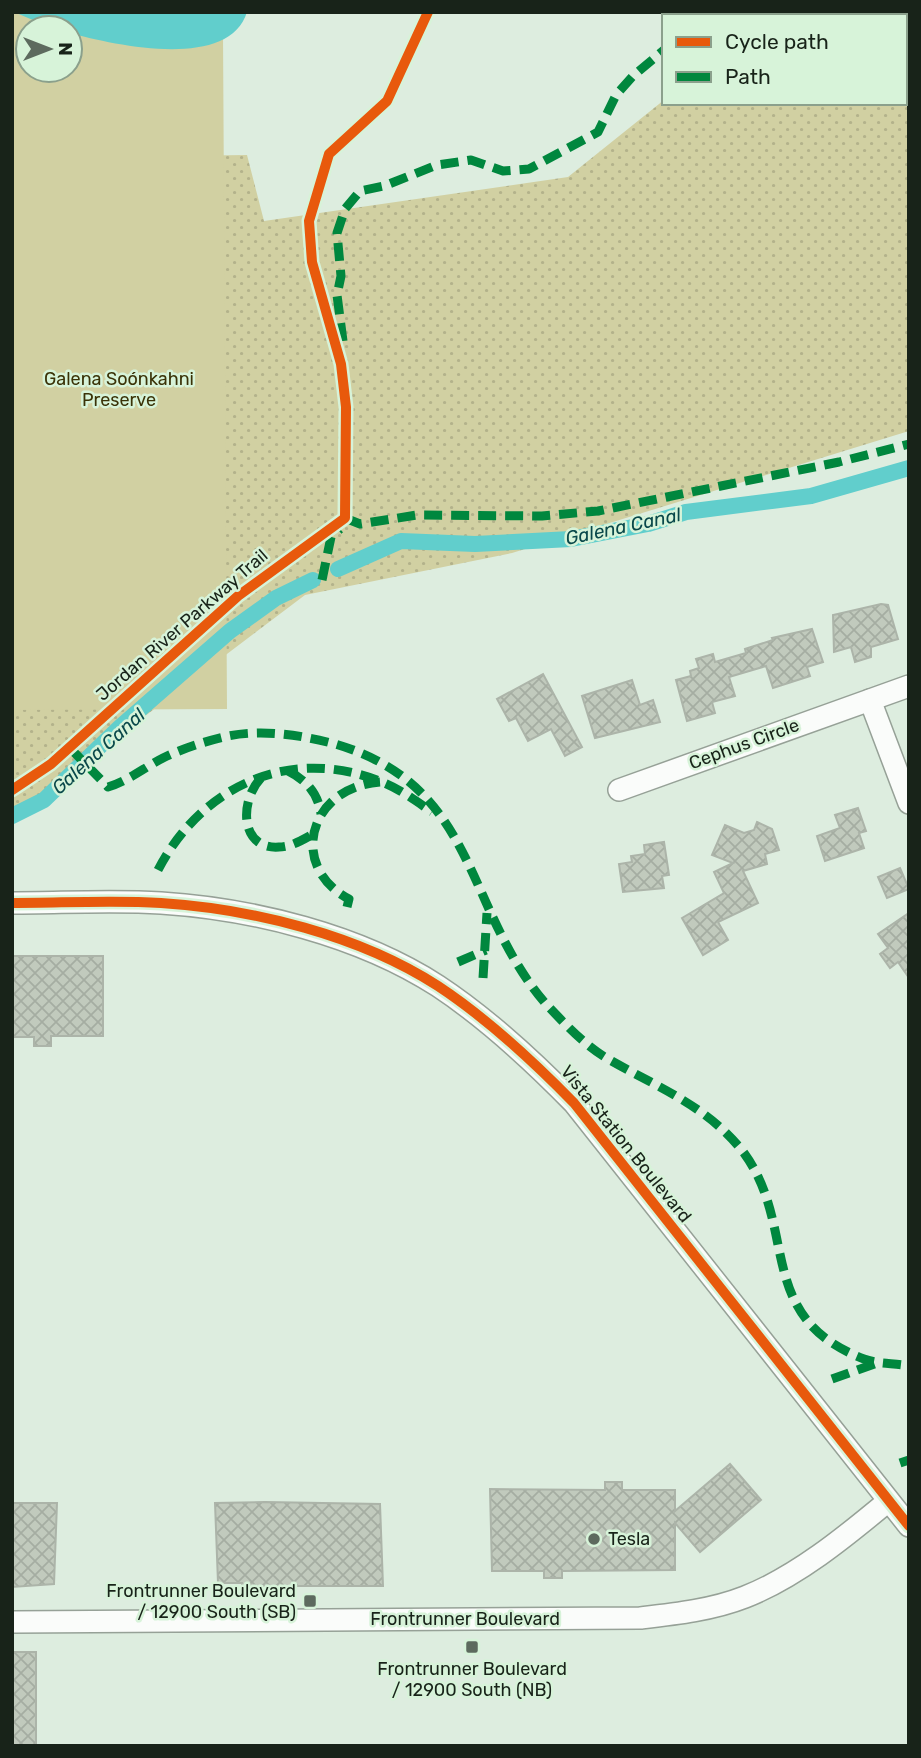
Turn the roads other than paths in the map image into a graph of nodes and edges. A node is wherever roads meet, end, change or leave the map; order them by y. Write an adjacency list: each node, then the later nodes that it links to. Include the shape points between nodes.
1 (909, 686): 2 (street, Cephus Circle)
2 (870, 700): 3 (street, Cephus Circle); 4 (street)
3 (619, 790)
4 (909, 803)
5 (12, 903): 6 (street, Vista Station Boulevard, via 160,903 237,913 347,943 435,985 503,1036 574,1103)
6 (887, 1502): 7 (street, Vista Station Boulevard); 8 (street, Frontrunner Boulevard, via 794,1570 745,1597 690,1612 640,1618)
7 (909, 1526)
8 (12, 1622)

